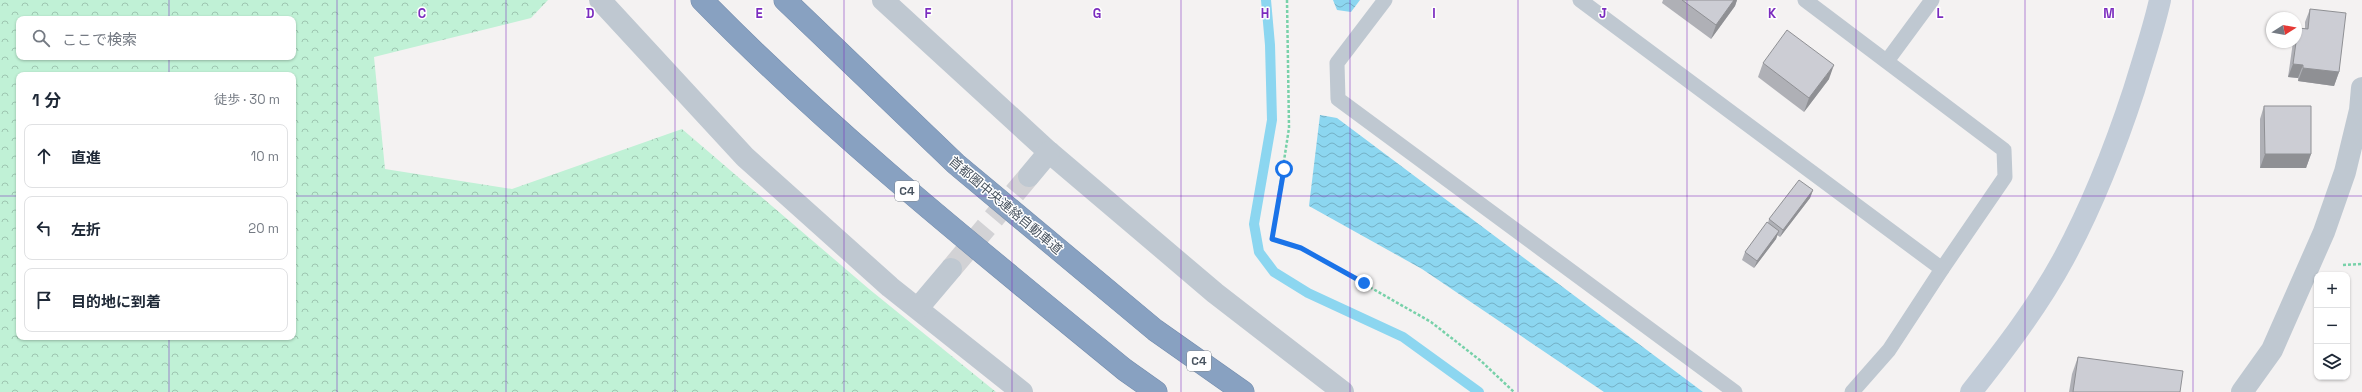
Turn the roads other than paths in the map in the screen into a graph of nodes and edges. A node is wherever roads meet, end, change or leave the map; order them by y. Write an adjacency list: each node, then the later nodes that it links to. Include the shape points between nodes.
1 (600, 0): 16 (street, via 745,157 890,287)
2 (702, 0): 18 (highway, C4, via 754,53 917,200 1125,370)
3 (785, 0): 19 (highway, 首都圏中央連絡自動車道 / C4, via 956,164 1155,330)
4 (883, 0): 12 (street)
5 (1385, 0): 21 (lane, via 1337,63 1338,99)
6 (1580, 0): 14 (lane)
7 (1805, 0): 10 (lane)
8 (1932, 0): 10 (lane)
9 (2160, 0): 23 (street, via 2121,128 2092,202 2064,258 2039,300)
10 (1887, 61): 14 (lane, via 2004,150 2005,177)
11 (2362, 88): 24 (street, via 2360,110 2345,172 2324,232 2272,350)
12 (1049, 152): 13 (street); 20 (street, via 1215,293)
13 (1028, 176)
14 (1942, 268): 22 (lane, via 1889,350)
15 (951, 269): 16 (street)
16 (918, 308): 17 (street)
17 (1022, 392)
18 (1156, 392)
19 (1243, 392)
20 (1343, 392)
21 (1735, 392)
22 (1852, 392)
23 (1971, 392)
24 (2242, 392)

